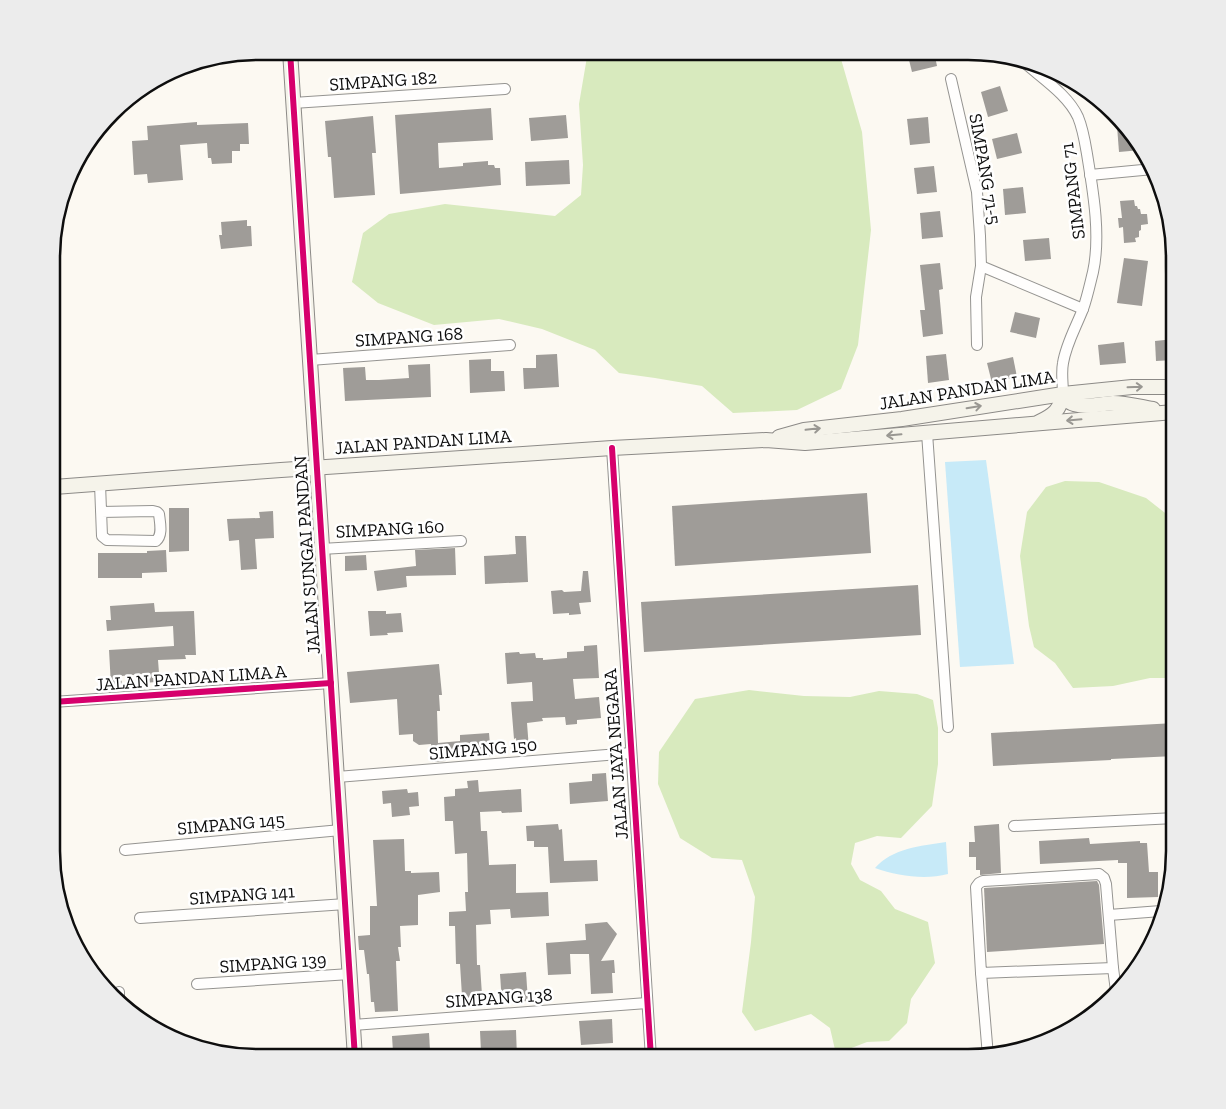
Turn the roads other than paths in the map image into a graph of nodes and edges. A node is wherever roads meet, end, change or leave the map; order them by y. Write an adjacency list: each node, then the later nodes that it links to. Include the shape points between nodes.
1 (291, 60): 5 (main road, JALAN SUNGAI PANDAN)
2 (1035, 71): 7 (street, SIMPANG 71, via 1053,86 1078,116)
3 (951, 79): 8 (street, SIMPANG 71-5, via 977,192)
4 (505, 88): 5 (street, SIMPANG 182)
5 (293, 103): 12 (main road, JALAN SUNGAI PANDAN)
6 (1146, 170): 7 (street)
7 (1090, 175): 9 (street, SIMPANG 71, via 1096,246)
8 (981, 266): 9 (street); 11 (street, SIMPANG 71-5, via 976,297)
9 (1083, 309): 14 (street, SIMPANG 71, via 1062,365)
10 (510, 345): 12 (street, SIMPANG 168)
11 (977, 345)
12 (310, 360): 20 (main road, JALAN SUNGAI PANDAN)
13 (1166, 387): 14 (main road, JALAN PANDAN LIMA, one-way to 13)
14 (1063, 394): 15 (main road, via 1072,404 1130,404); 17 (main road, via 1056,412); 19 (main road, JALAN PANDAN LIMA, one-way to 14, via 804,430 902,419)
15 (1166, 411)
16 (1166, 413): 17 (main road, JALAN PANDAN LIMA, one-way to 17)
17 (1036, 423): 18 (main road, JALAN PANDAN LIMA)
18 (927, 433): 19 (main road, JALAN PANDAN LIMA, one-way to 19, via 805,443); 33 (street)
19 (766, 440): 21 (main road, JALAN PANDAN LIMA)
20 (315, 443): 23 (main road, JALAN SUNGAI PANDAN); 24 (main road, via 308,460)
21 (612, 448): 22 (main road, JALAN PANDAN LIMA); 34 (street, JALAN JAYA NEGARA)
22 (372, 464): 23 (main road, JALAN PANDAN LIMA); 27 (main road, via 326,473)
23 (316, 468): 24 (main road, JALAN PANDAN LIMA); 27 (main road, JALAN SUNGAI PANDAN)
24 (281, 470): 25 (main road, JALAN PANDAN LIMA)
25 (100, 484): 26 (main road, JALAN PANDAN LIMA); 28 (street)
26 (60, 487)
27 (318, 494): 30 (main road, JALAN SUNGAI PANDAN)
28 (101, 512): 28 (street, via 102,536 106,540 156,541 159,538 157,512)
29 (461, 541): 30 (street, SIMPANG 160)
30 (321, 549): 31 (main road, JALAN SUNGAI PANDAN)
31 (331, 683): 32 (street, JALAN PANDAN LIMA A); 35 (main road, JALAN SUNGAI PANDAN)
32 (60, 701)
33 (948, 726)
34 (631, 753): 35 (street, SIMPANG 150); 49 (street, JALAN JAYA NEGARA)
35 (337, 777): 38 (main road, JALAN SUNGAI PANDAN)
36 (1166, 818): 37 (street)
37 (1014, 826)
38 (341, 830): 39 (street, SIMPANG 145); 40 (main road, JALAN SUNGAI PANDAN)
39 (125, 850)
40 (346, 904): 43 (street, SIMPANG 141); 46 (main road, JALAN SUNGAI PANDAN)
41 (1157, 911): 42 (street)
42 (1109, 915): 44 (street); 45 (street, via 1106,884 1099,874 983,881 976,887)
43 (140, 918)
44 (1113, 968): 45 (street); 48 (street)
45 (980, 972): 51 (street)
46 (350, 974): 47 (street, SIMPANG 139); 50 (main road, JALAN SUNGAI PANDAN)
47 (197, 984)
48 (1115, 984)
49 (647, 1003): 50 (street, SIMPANG 138); 53 (street, JALAN JAYA NEGARA)
50 (353, 1025): 52 (main road, JALAN SUNGAI PANDAN)
51 (987, 1048)
52 (354, 1049)
53 (650, 1049)

